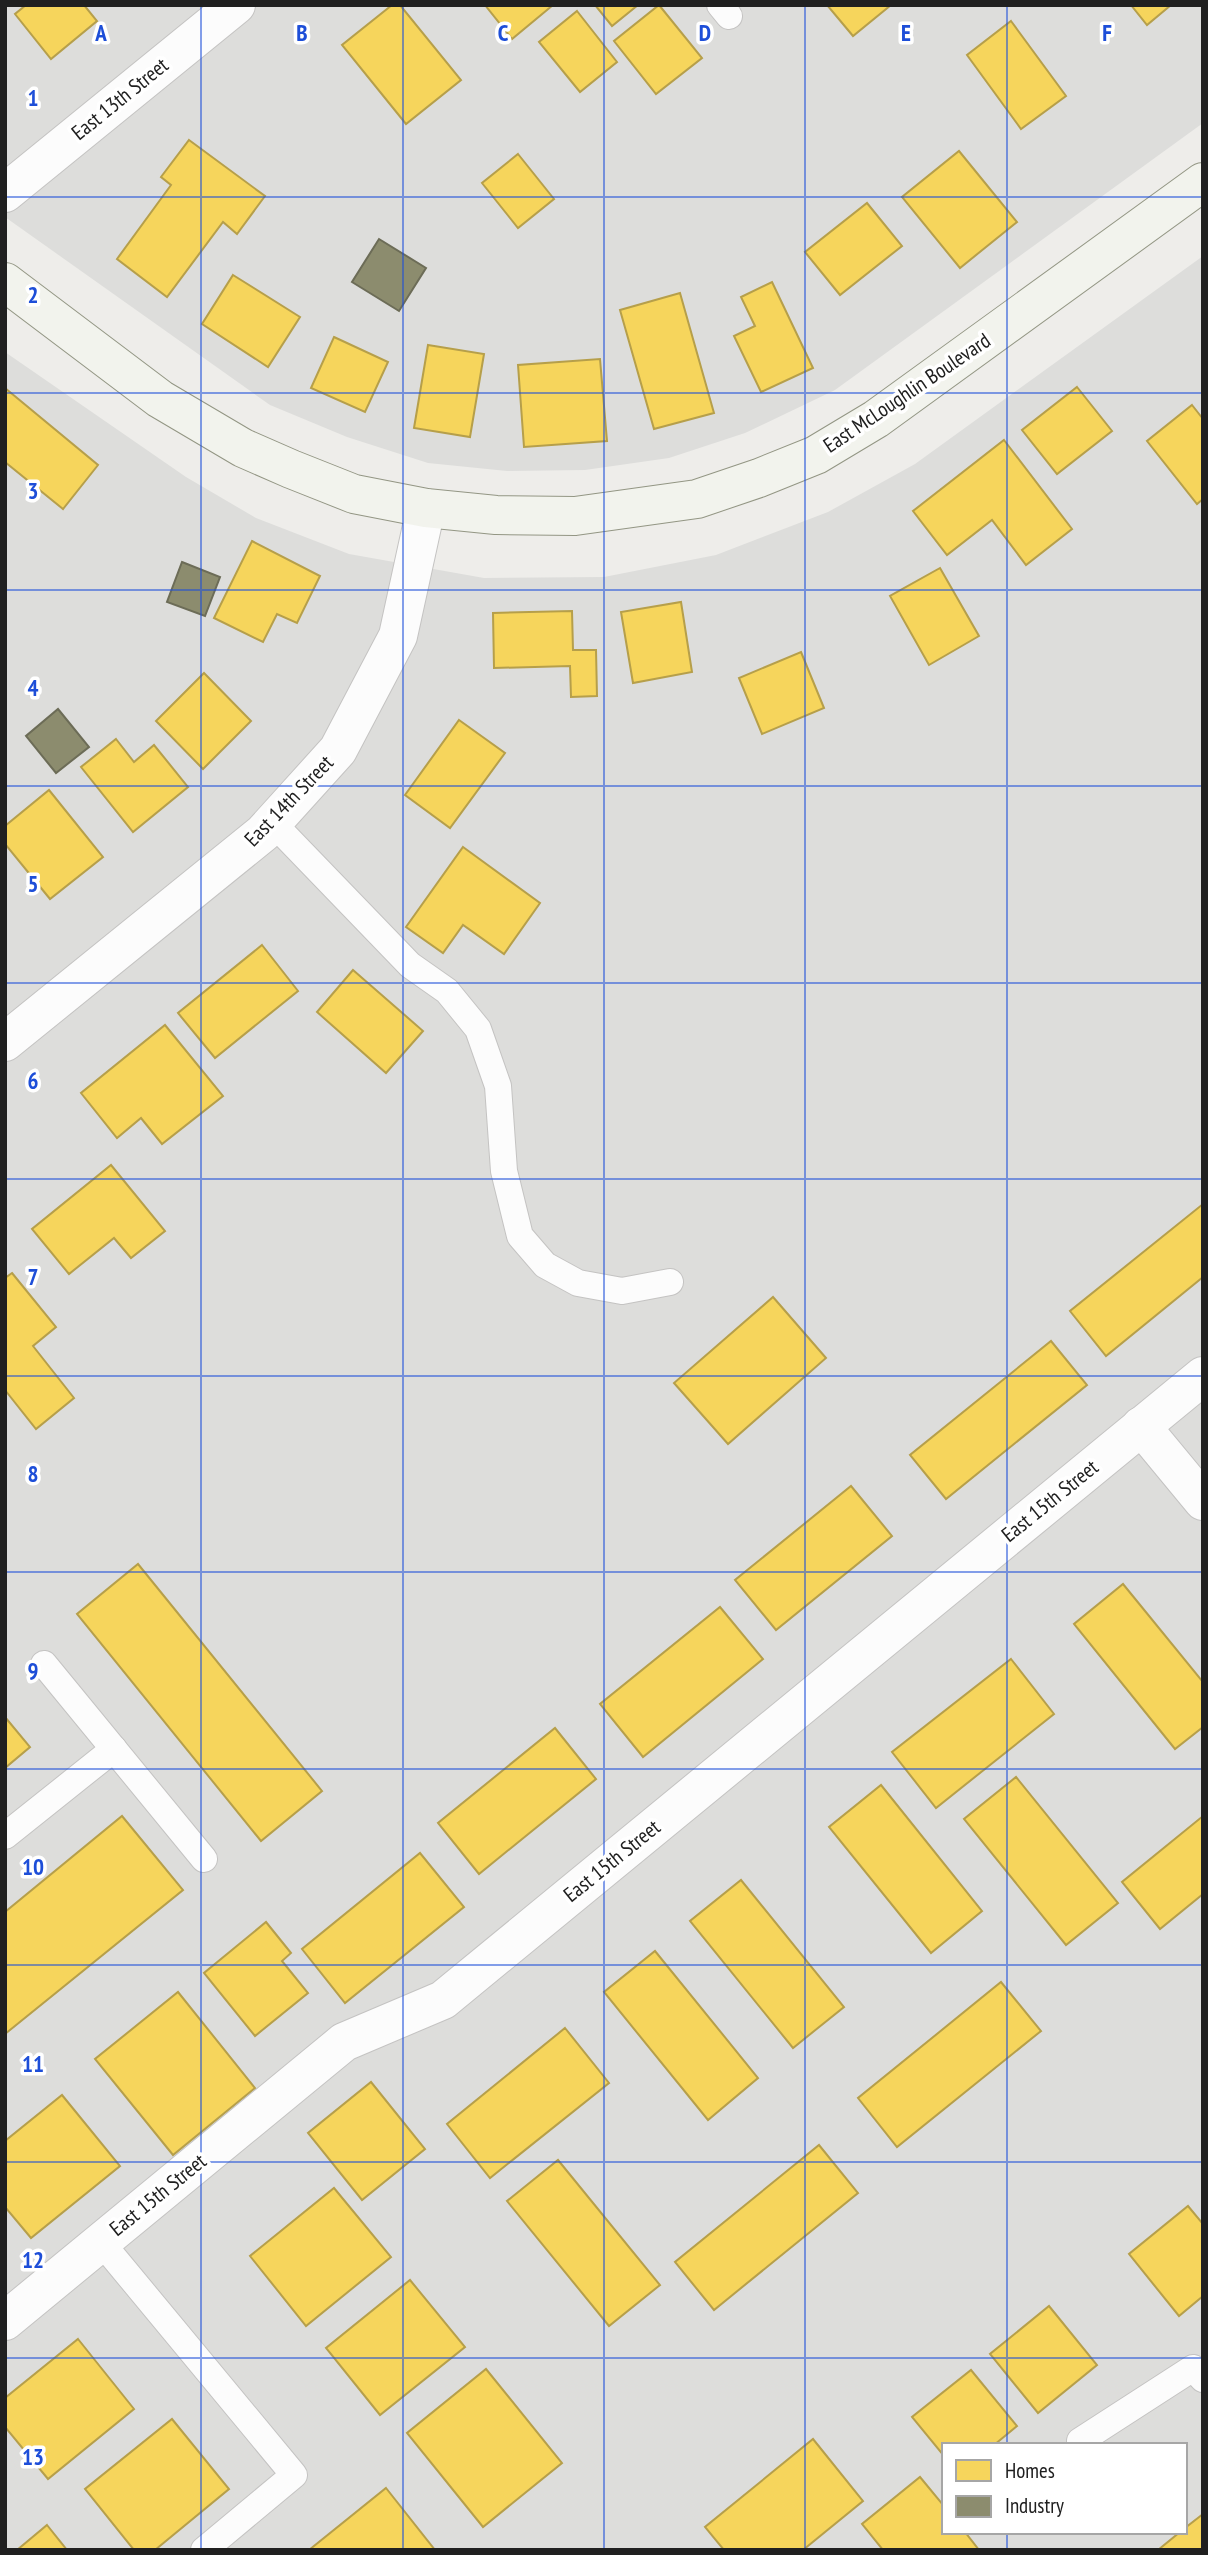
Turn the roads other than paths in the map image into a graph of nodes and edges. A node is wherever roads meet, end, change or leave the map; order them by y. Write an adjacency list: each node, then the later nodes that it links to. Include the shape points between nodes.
1 (236, 5): 3 (street, East 13th Street)
2 (1203, 182): 5 (street, East McLoughlin Boulevard, via 876,419 816,454 759,478 697,499 575,516)
3 (5, 193)
4 (5, 282): 5 (street, East McLoughlin Boulevard, via 160,399 243,448 354,495)
5 (426, 508): 6 (street, East 14th Street, via 398,636 338,751)
6 (272, 822): 7 (street, East 14th Street); 8 (lane, via 410,965 447,991 478,1029 498,1086 504,1171 520,1236 545,1265 578,1283 622,1290)
7 (5, 1042)
8 (670, 1282)
9 (1203, 1376): 10 (street, East 15th Street)
10 (1141, 1426): 11 (street); 16 (street, East 15th Street, via 443,2000 344,2042)
11 (1203, 1501)
12 (44, 1664): 13 (lane)
13 (114, 1749): 14 (lane); 15 (lane)
14 (5, 1836)
15 (204, 1859)
16 (100, 2242): 17 (street, East 15th Street); 20 (lane, via 294,2475)
17 (5, 2320)
18 (1203, 2379): 19 (lane, via 1193,2368)
19 (1080, 2441)
20 (205, 2550)

